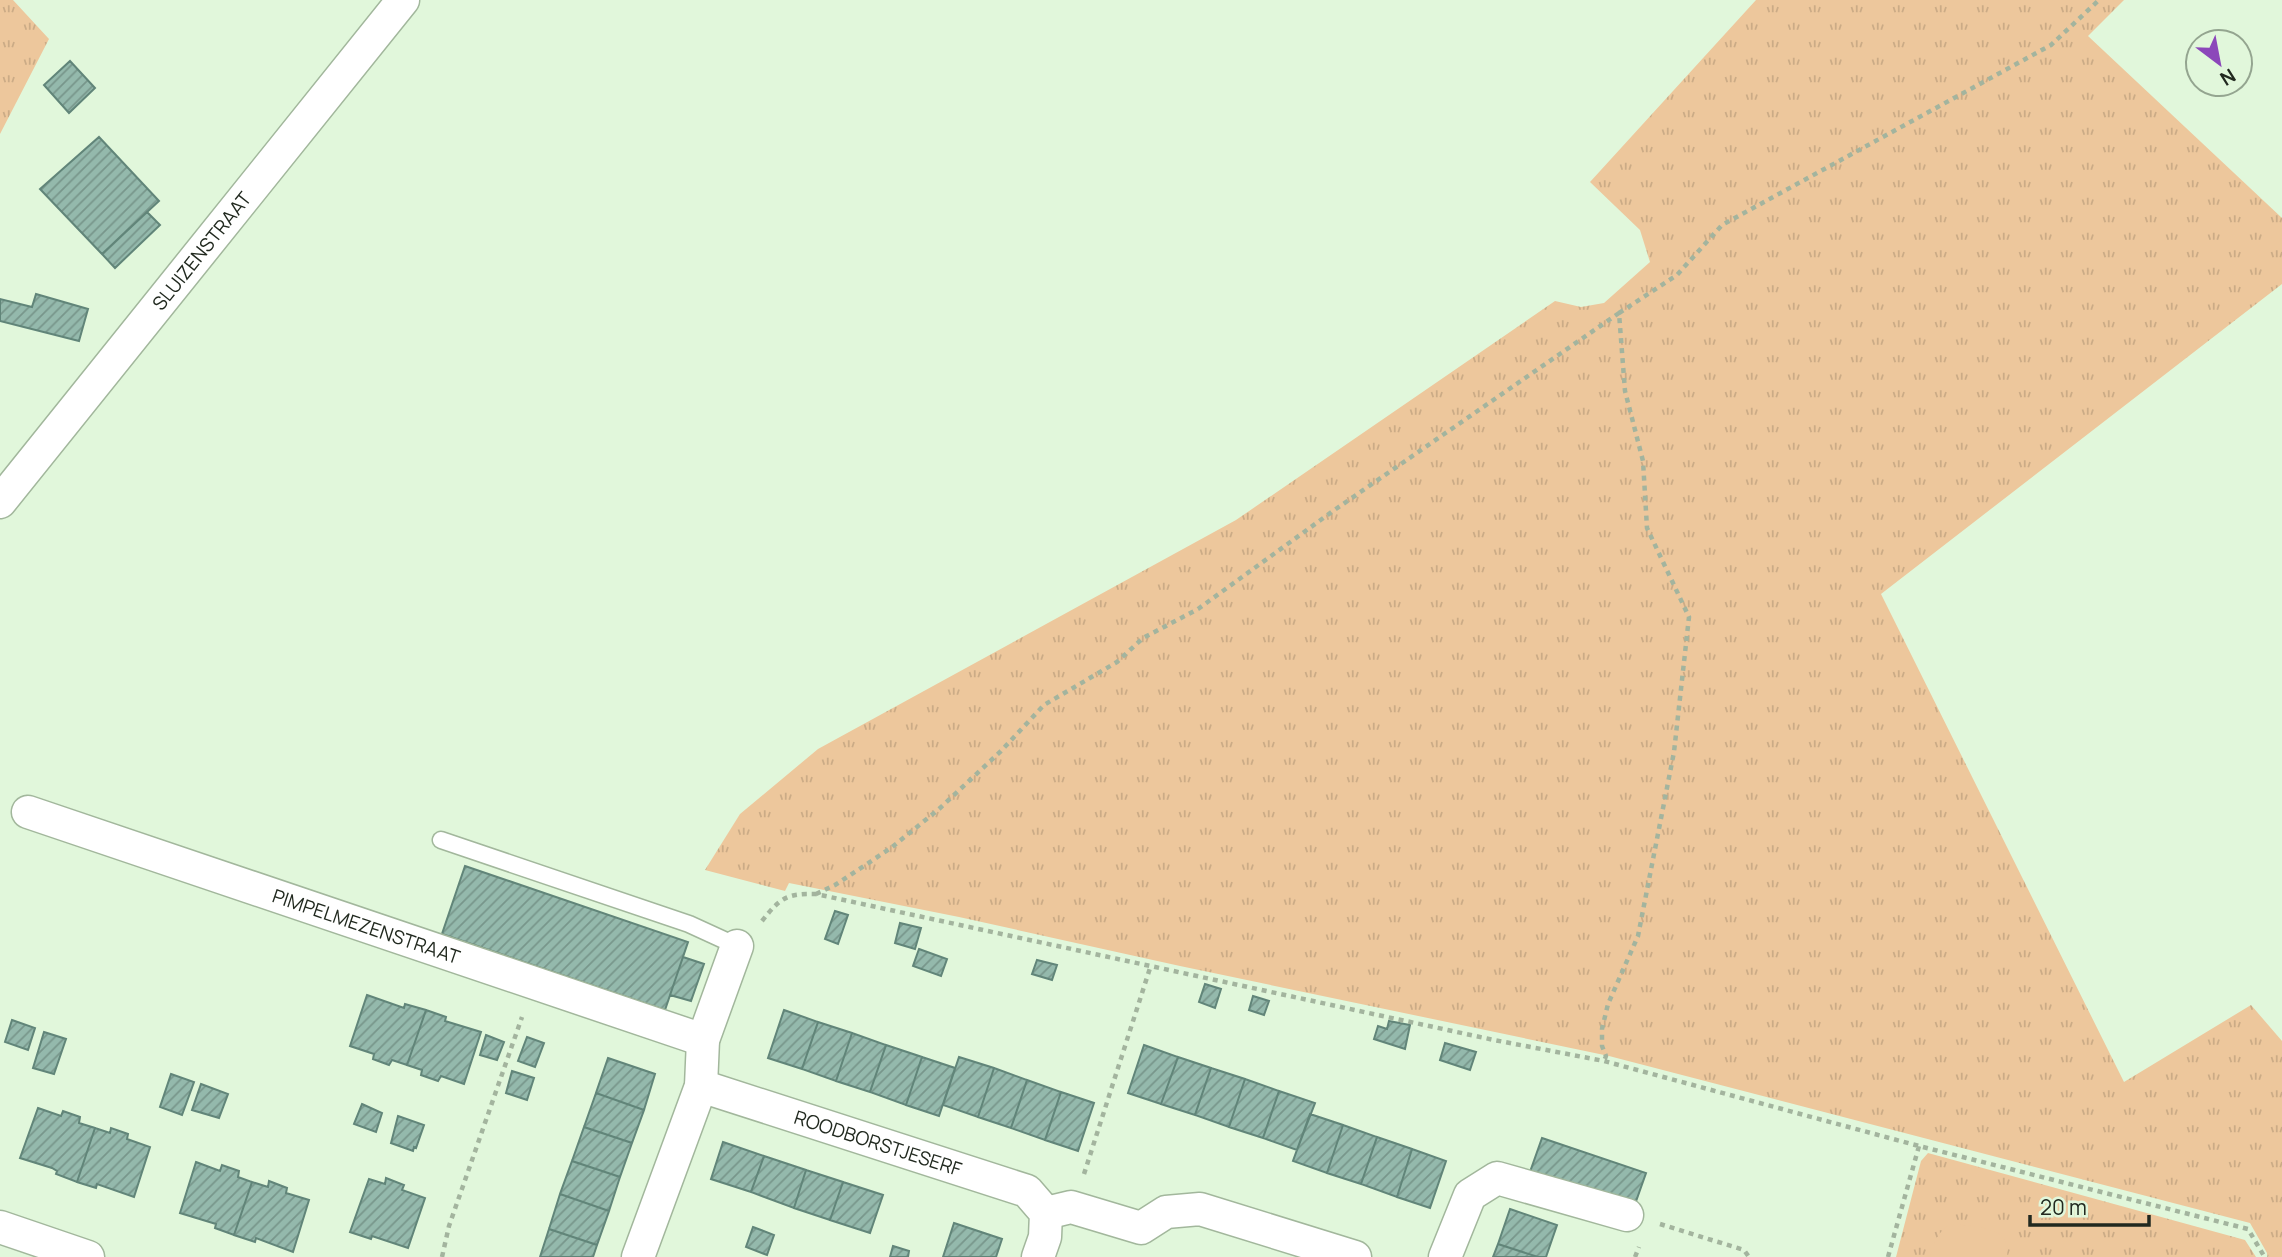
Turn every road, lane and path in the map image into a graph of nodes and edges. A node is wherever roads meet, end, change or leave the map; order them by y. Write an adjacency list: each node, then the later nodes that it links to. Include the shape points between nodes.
1 (403, 0): 4 (street, SLUIZENSTRAAT)
2 (2099, 0): 3 (path, via 2051,45 1722,225 1677,275)
3 (1619, 313): 7 (path, via 1198,608 1143,638 1117,662 1044,705 1001,751 891,848); 12 (path, via 1625,391 1643,461 1647,528 1689,618 1672,765 1638,936 1602,1029)
4 (0, 502)
5 (28, 812): 10 (street, PIMPELMEZENSTRAAT)
6 (441, 840): 8 (lane, via 689,924)
7 (816, 894): 8 (path, via 794,893 773,907); 9 (path)
8 (737, 946): 11 (street)
9 (1151, 965): 12 (path); 15 (path, via 1080,1186)
10 (534, 983): 11 (street, PIMPELMEZENSTRAAT); 19 (path)
11 (703, 1040): 13 (street)
12 (1604, 1061): 14 (path)
13 (701, 1086): 15 (street, ROODBORSTJESERF, via 1027,1191); 20 (street)
14 (1919, 1146): 25 (path); 26 (path, via 2248,1229)
15 (1058, 1210): 21 (street); 22 (street, ROODBORSTJESERF, via 1141,1228 1166,1212 1200,1209)
16 (1627, 1214): 23 (street, via 1497,1178 1470,1195); 24 (path, via 1744,1250)
17 (0, 1227): 18 (street)
18 (88, 1257)
19 (442, 1257)
20 (638, 1257)
21 (1038, 1257)
22 (1354, 1257)
23 (1445, 1257)
24 (1749, 1257)
25 (1888, 1257)
26 (2265, 1257)

